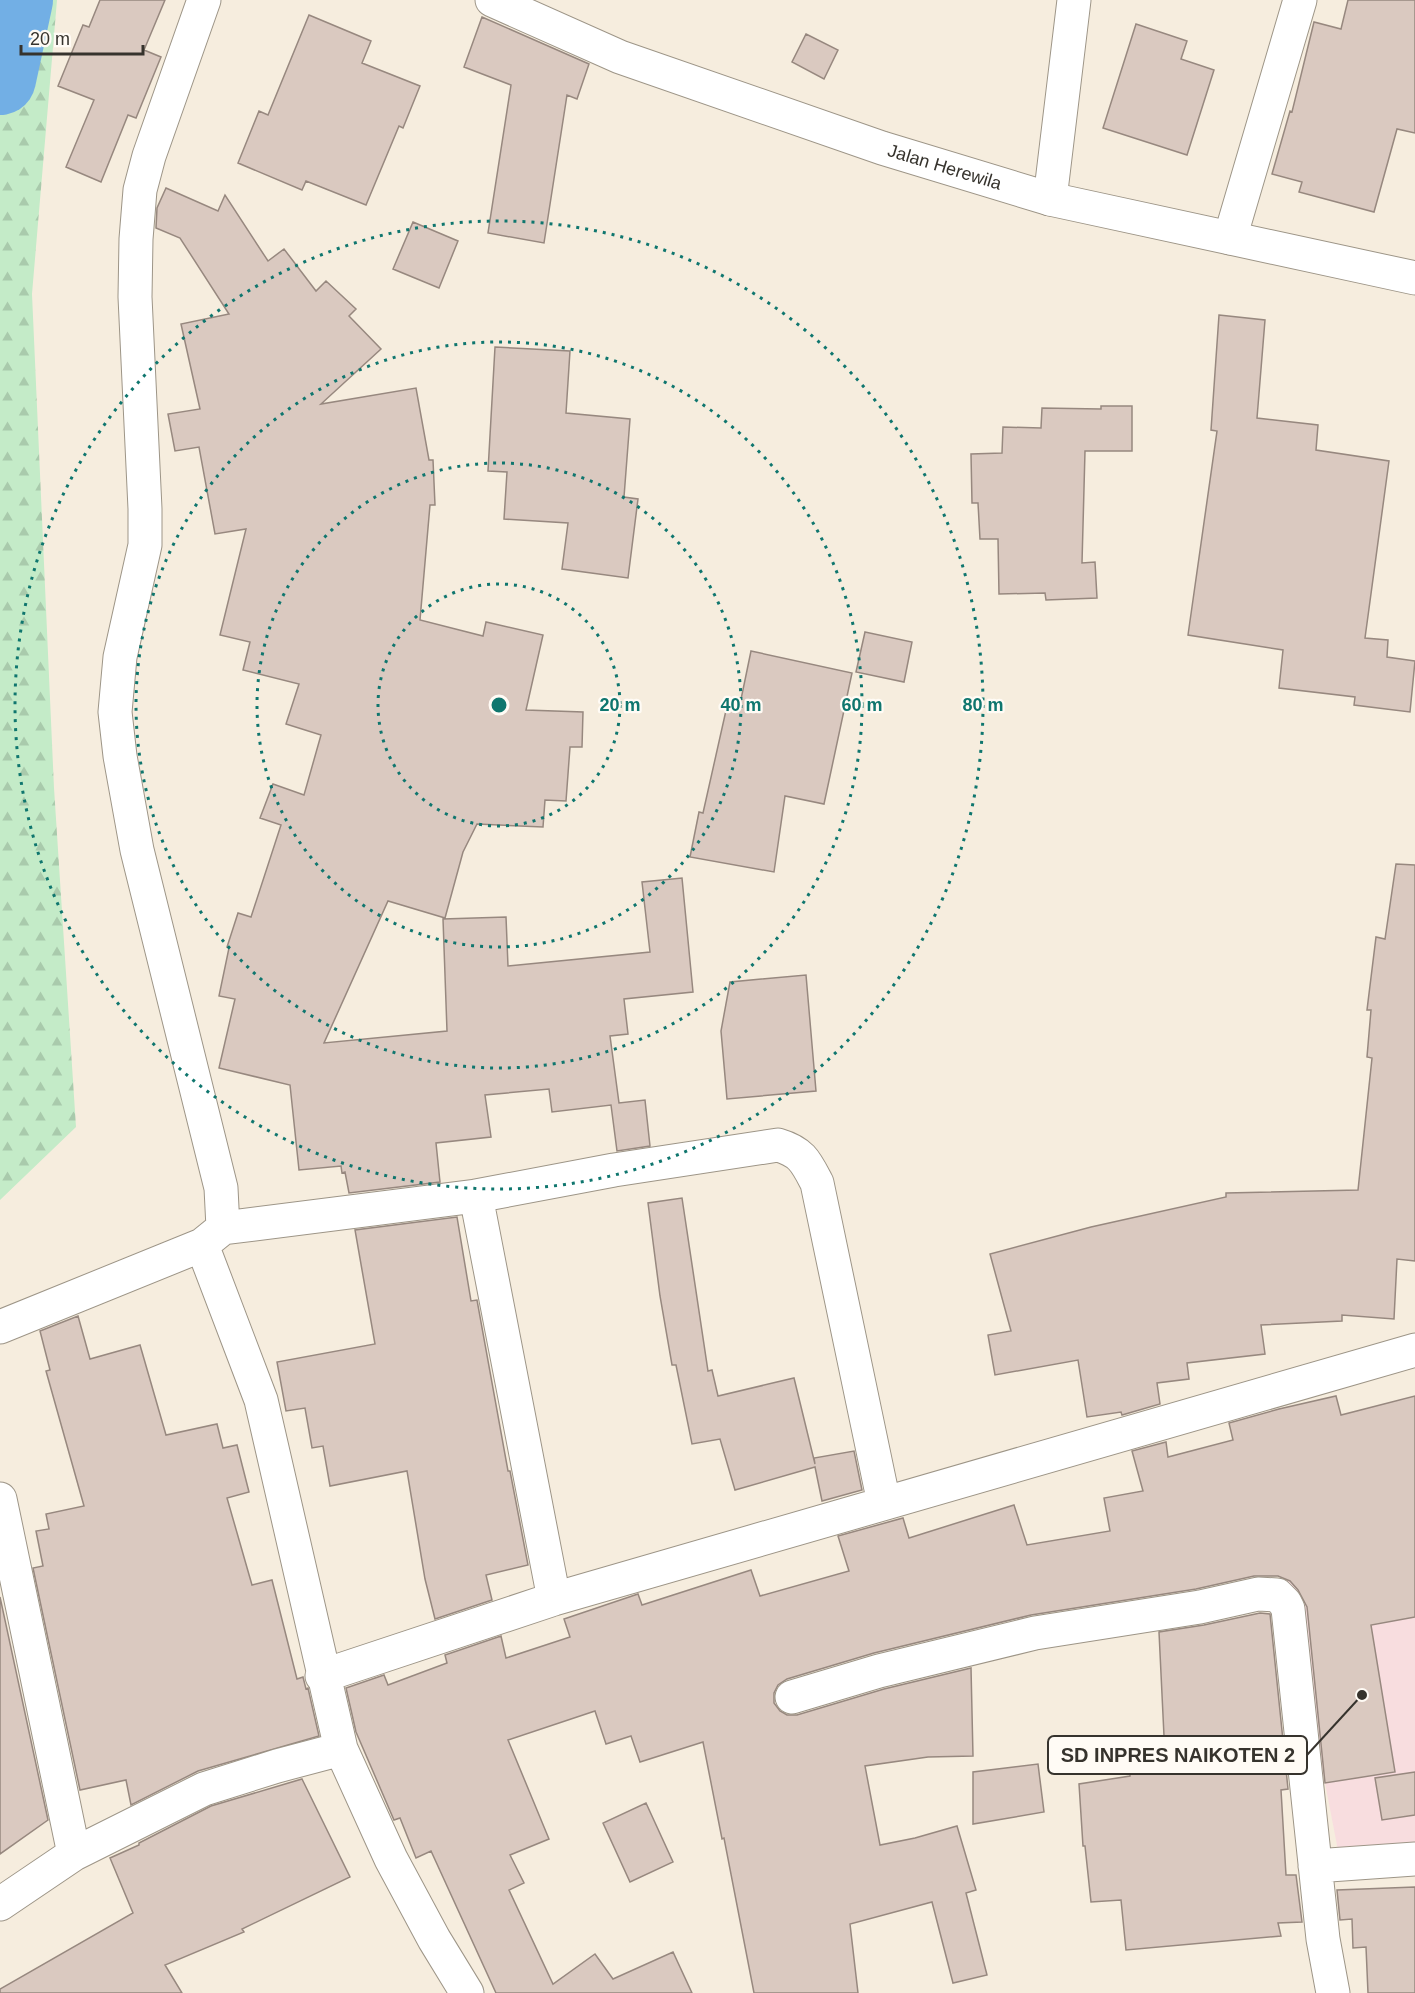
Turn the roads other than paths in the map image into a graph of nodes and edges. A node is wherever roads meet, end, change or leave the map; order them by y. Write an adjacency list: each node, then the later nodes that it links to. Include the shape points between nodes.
1 (204, 0): 9 (street, via 148,156 140,190 135,297 145,545 120,657 115,712 137,850 221,1188)
2 (492, 0): 5 (street, Jalan Herewila, via 631,61 882,148)
3 (1074, 0): 5 (street)
4 (1300, 0): 6 (street)
5 (1050, 199): 6 (street, Jalan Herewila)
6 (1230, 238): 7 (street, Jalan Herewila)
7 (1415, 278)
8 (476, 1196): 9 (street); 13 (street, via 778,1145 792,1149 804,1159 817,1183); 14 (street)
9 (212, 1237): 10 (street); 15 (street, via 261,1400)
10 (0, 1327)
11 (1415, 1350): 13 (street)
12 (0, 1499): 18 (street)
13 (884, 1503): 14 (street)
14 (554, 1599): 15 (street)
15 (322, 1676): 17 (street)
16 (792, 1697): 20 (street, via 1035,1633 1258,1594 1277,1595 1288,1609)
17 (341, 1749): 18 (street, via 204,1790); 22 (street, via 392,1859)
18 (74, 1854): 21 (street)
19 (1415, 1859): 20 (street)
20 (1315, 1866): 23 (street)
21 (0, 1904)
22 (468, 1993)
23 (1333, 1993)

